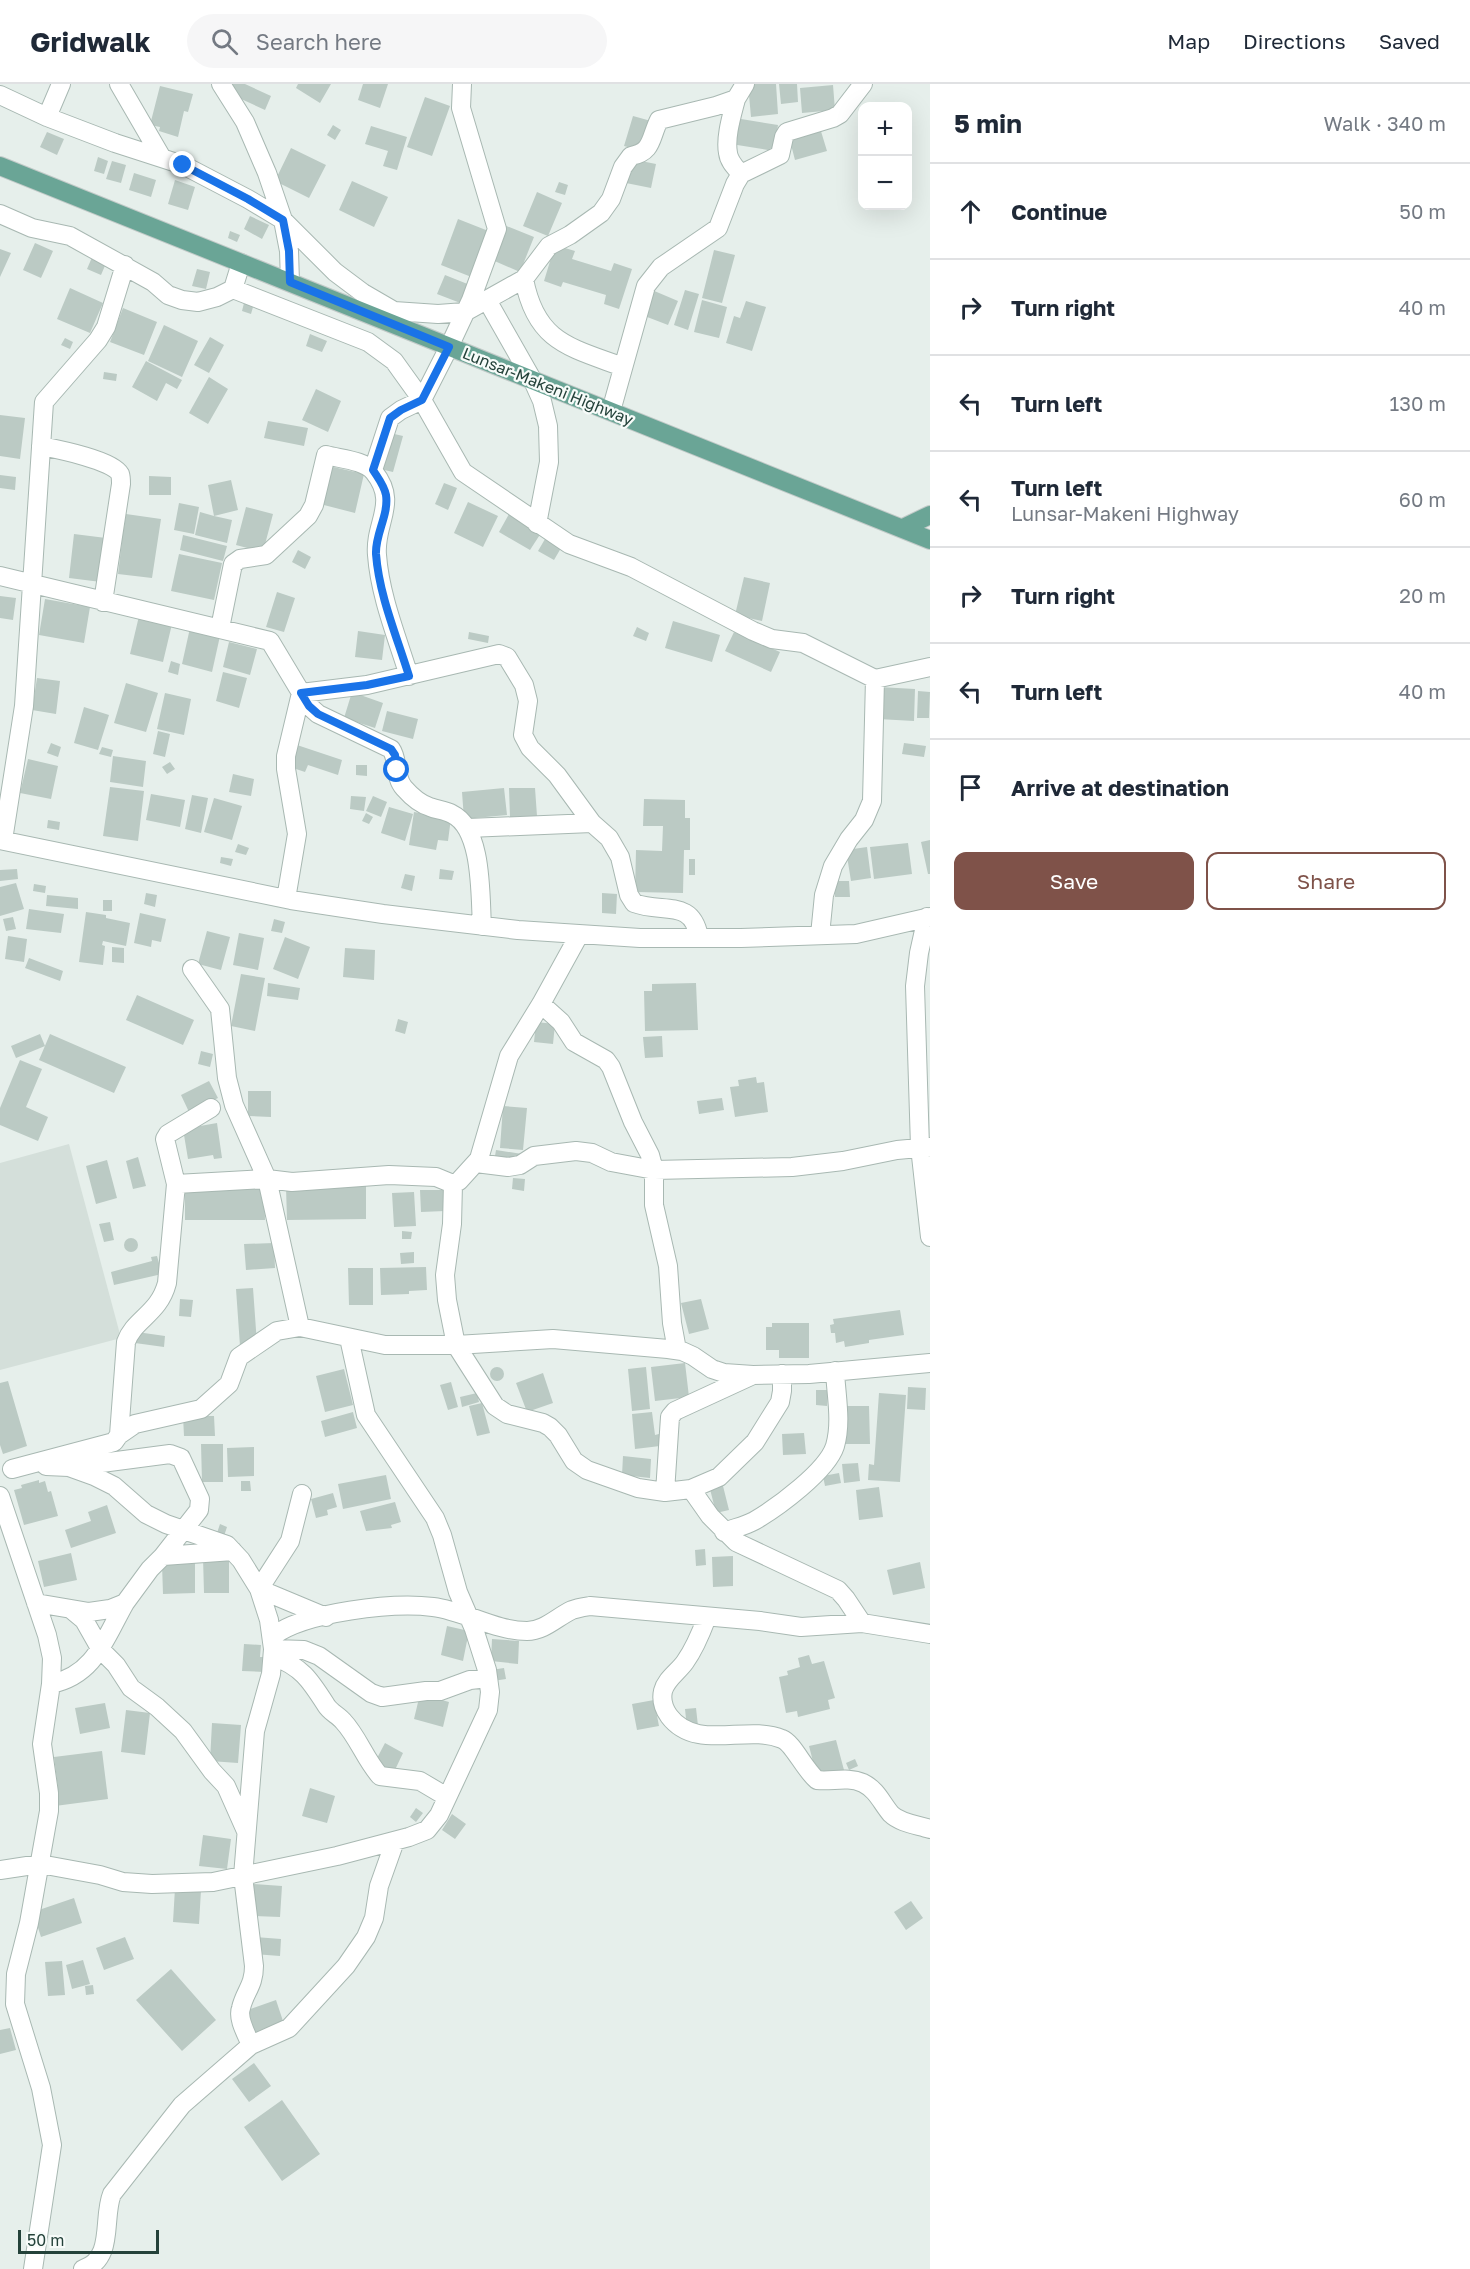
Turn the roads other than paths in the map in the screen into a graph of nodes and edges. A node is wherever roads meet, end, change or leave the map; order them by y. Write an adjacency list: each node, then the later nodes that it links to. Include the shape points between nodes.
1 (61, 84): 8 (street)
2 (119, 84): 9 (street)
3 (221, 84): 13 (street, via 245,122)
4 (462, 84): 20 (street, via 461,108 497,230)
5 (863, 84): 11 (street, via 840,114 787,132 780,155)
6 (741, 92): 11 (street, via 728,154); 16 (street, via 716,106 659,120 647,150 628,159 601,213 549,246)
7 (0, 95): 8 (street)
8 (47, 117): 9 (street)
9 (162, 158): 13 (street, via 209,178)
10 (0, 165): 14 (main road, Lunsar-Makeni Highway)
11 (741, 174): 22 (street, via 718,228 661,267 646,286)
12 (0, 214): 15 (street, via 32,228 70,236)
13 (283, 220): 17 (street); 20 (street, via 335,272 394,311)
14 (241, 263): 17 (main road, Lunsar-Makeni Highway); 18 (street)
15 (125, 265): 18 (street, via 168,295 182,300 198,302); 26 (street, via 106,327 44,402)
16 (524, 279): 19 (street); 22 (street, via 529,303 548,334)
17 (290, 282): 21 (main road, Lunsar-Makeni Highway)
18 (233, 289): 24 (street, via 368,342 394,361)
19 (487, 300): 20 (street); 23 (street)
20 (465, 312): 21 (street)
21 (449, 347): 23 (main road, Lunsar-Makeni Highway); 24 (street)
22 (623, 367): 25 (street)
23 (533, 381): 25 (main road, Lunsar-Makeni Highway); 29 (street, via 548,426 549,462)
24 (422, 400): 27 (street, via 390,418); 29 (street, via 463,472)
25 (611, 411): 30 (main road, Lunsar-Makeni Highway)
26 (41, 446): 33 (street); 34 (street, via 73,452 120,474)
27 (373, 470): 35 (street, via 326,455 308,516 266,555 233,564); 37 (street, via 386,496 376,553 384,596)
28 (930, 515): 30 (main road)
29 (537, 524): 38 (street, via 569,544 631,567 753,631 772,639 803,643)
30 (903, 528): 31 (main road, Lunsar-Makeni Highway)
31 (930, 540)
32 (0, 576): 33 (street)
33 (33, 586): 34 (street); 42 (street, via 24,706)
34 (103, 602): 35 (street)
35 (220, 628): 39 (street, via 270,641)
36 (930, 668): 38 (street)
37 (409, 676): 39 (street); 40 (street, via 490,655 507,657 524,685 528,701 523,735 526,741)
38 (875, 679): 47 (street, via 872,801 864,820 832,866)
39 (301, 693): 41 (street, via 318,714 391,749 402,785 413,797 428,807 450,812); 43 (street, via 286,756 297,834)
40 (592, 823): 41 (street); 48 (street, via 609,838 620,857 634,903 691,915)
41 (468, 828): 45 (street, via 475,843)
42 (2, 840): 43 (street)
43 (286, 898): 45 (street)
44 (928, 917): 47 (street, via 856,934); 52 (street, via 915,986)
45 (482, 926): 46 (street)
46 (579, 935): 48 (street); 50 (street)
47 (820, 935): 48 (street)
48 (699, 938)
49 (192, 969): 55 (street, via 219,1009 234,1105)
50 (541, 1004): 53 (street, via 509,1056); 54 (street, via 561,1022 574,1042 606,1060 611,1067)
51 (211, 1108): 56 (street, via 165,1139)
52 (925, 1147): 54 (street, via 792,1167); 58 (street)
53 (476, 1163): 54 (street, via 508,1167 534,1156 576,1151); 57 (street)
54 (654, 1170): 62 (street, via 654,1205 668,1266)
55 (267, 1179): 56 (street); 57 (street, via 292,1182 401,1175 436,1176); 59 (street)
56 (176, 1184): 67 (street, via 165,1294 126,1342)
57 (453, 1184): 61 (street, via 445,1275)
58 (930, 1229)
59 (300, 1327): 60 (street); 67 (street, via 277,1331 239,1357 229,1384 201,1409 135,1424)
60 (349, 1338): 61 (street, via 385,1345); 83 (street, via 366,1415 435,1518)
61 (456, 1346): 62 (street, via 552,1339); 71 (street, via 495,1406 507,1414 550,1427 574,1461 587,1470 638,1488)
62 (677, 1350): 66 (street, via 718,1371)
63 (930, 1363): 64 (street)
64 (835, 1371): 65 (street); 75 (street, via 838,1424 835,1445 822,1469 752,1522)
65 (782, 1374): 66 (street); 70 (street, via 780,1402 755,1442 719,1477)
66 (753, 1375): 71 (street, via 675,1411 670,1417)
67 (119, 1436): 69 (street, via 114,1442)
68 (69, 1467): 69 (street); 74 (street, via 114,1486 146,1514); 74 (street, via 171,1454 181,1458 200,1499 199,1510)
69 (6, 1468)
70 (691, 1490): 71 (street); 75 (street)
71 (665, 1492)
72 (302, 1494): 78 (street, via 290,1541)
73 (0, 1496): 79 (street)
74 (185, 1529): 76 (street, via 217,1540); 77 (street)
75 (724, 1532): 85 (street, via 736,1542 837,1590)
76 (233, 1551): 77 (street); 78 (street)
77 (163, 1556): 80 (street)
78 (259, 1589): 82 (street); 87 (street)
79 (36, 1603): 81 (street); 90 (street, via 52,1658)
80 (125, 1603): 81 (street, via 89,1612); 88 (street)
81 (72, 1610): 88 (street, via 92,1630)
82 (326, 1617): 83 (street, via 393,1606 434,1607); 87 (street, via 283,1628)
83 (469, 1617): 84 (street, via 525,1631 538,1630 574,1609 590,1606); 89 (street)
84 (707, 1617): 85 (street, via 801,1627); 92 (street, via 694,1648 662,1693 665,1710 679,1727 690,1733 782,1739 792,1745 817,1780 850,1779 863,1784 875,1791 892,1815)
85 (862, 1623): 86 (street)
86 (930, 1634)
87 (273, 1647): 89 (street, via 304,1650 319,1656 382,1697 440,1691); 91 (street, via 304,1673 380,1776 420,1781); 93 (street, via 271,1674 255,1731)
88 (101, 1650): 90 (street, via 79,1673); 93 (street, via 131,1688 183,1731 226,1786)
89 (488, 1678): 91 (street, via 488,1710)
90 (51, 1684): 95 (street, via 42,1744 49,1811)
91 (447, 1797): 94 (street, via 426,1830)
92 (930, 1829)
93 (248, 1835): 97 (street)
94 (394, 1841): 97 (street); 98 (street, via 379,1886 374,1918 360,1947 289,2028)
95 (40, 1864): 96 (street); 97 (street, via 123,1882 152,1884 213,1882); 99 (street, via 16,1974 15,2004 38,2079 52,2145)
96 (0, 1870)
97 (243, 1876): 98 (street, via 254,1979 240,2008 240,2018)
98 (251, 2045): 100 (street, via 182,2105 119,2184 107,2206 103,2252 98,2261)
99 (33, 2269)
100 (83, 2269)

